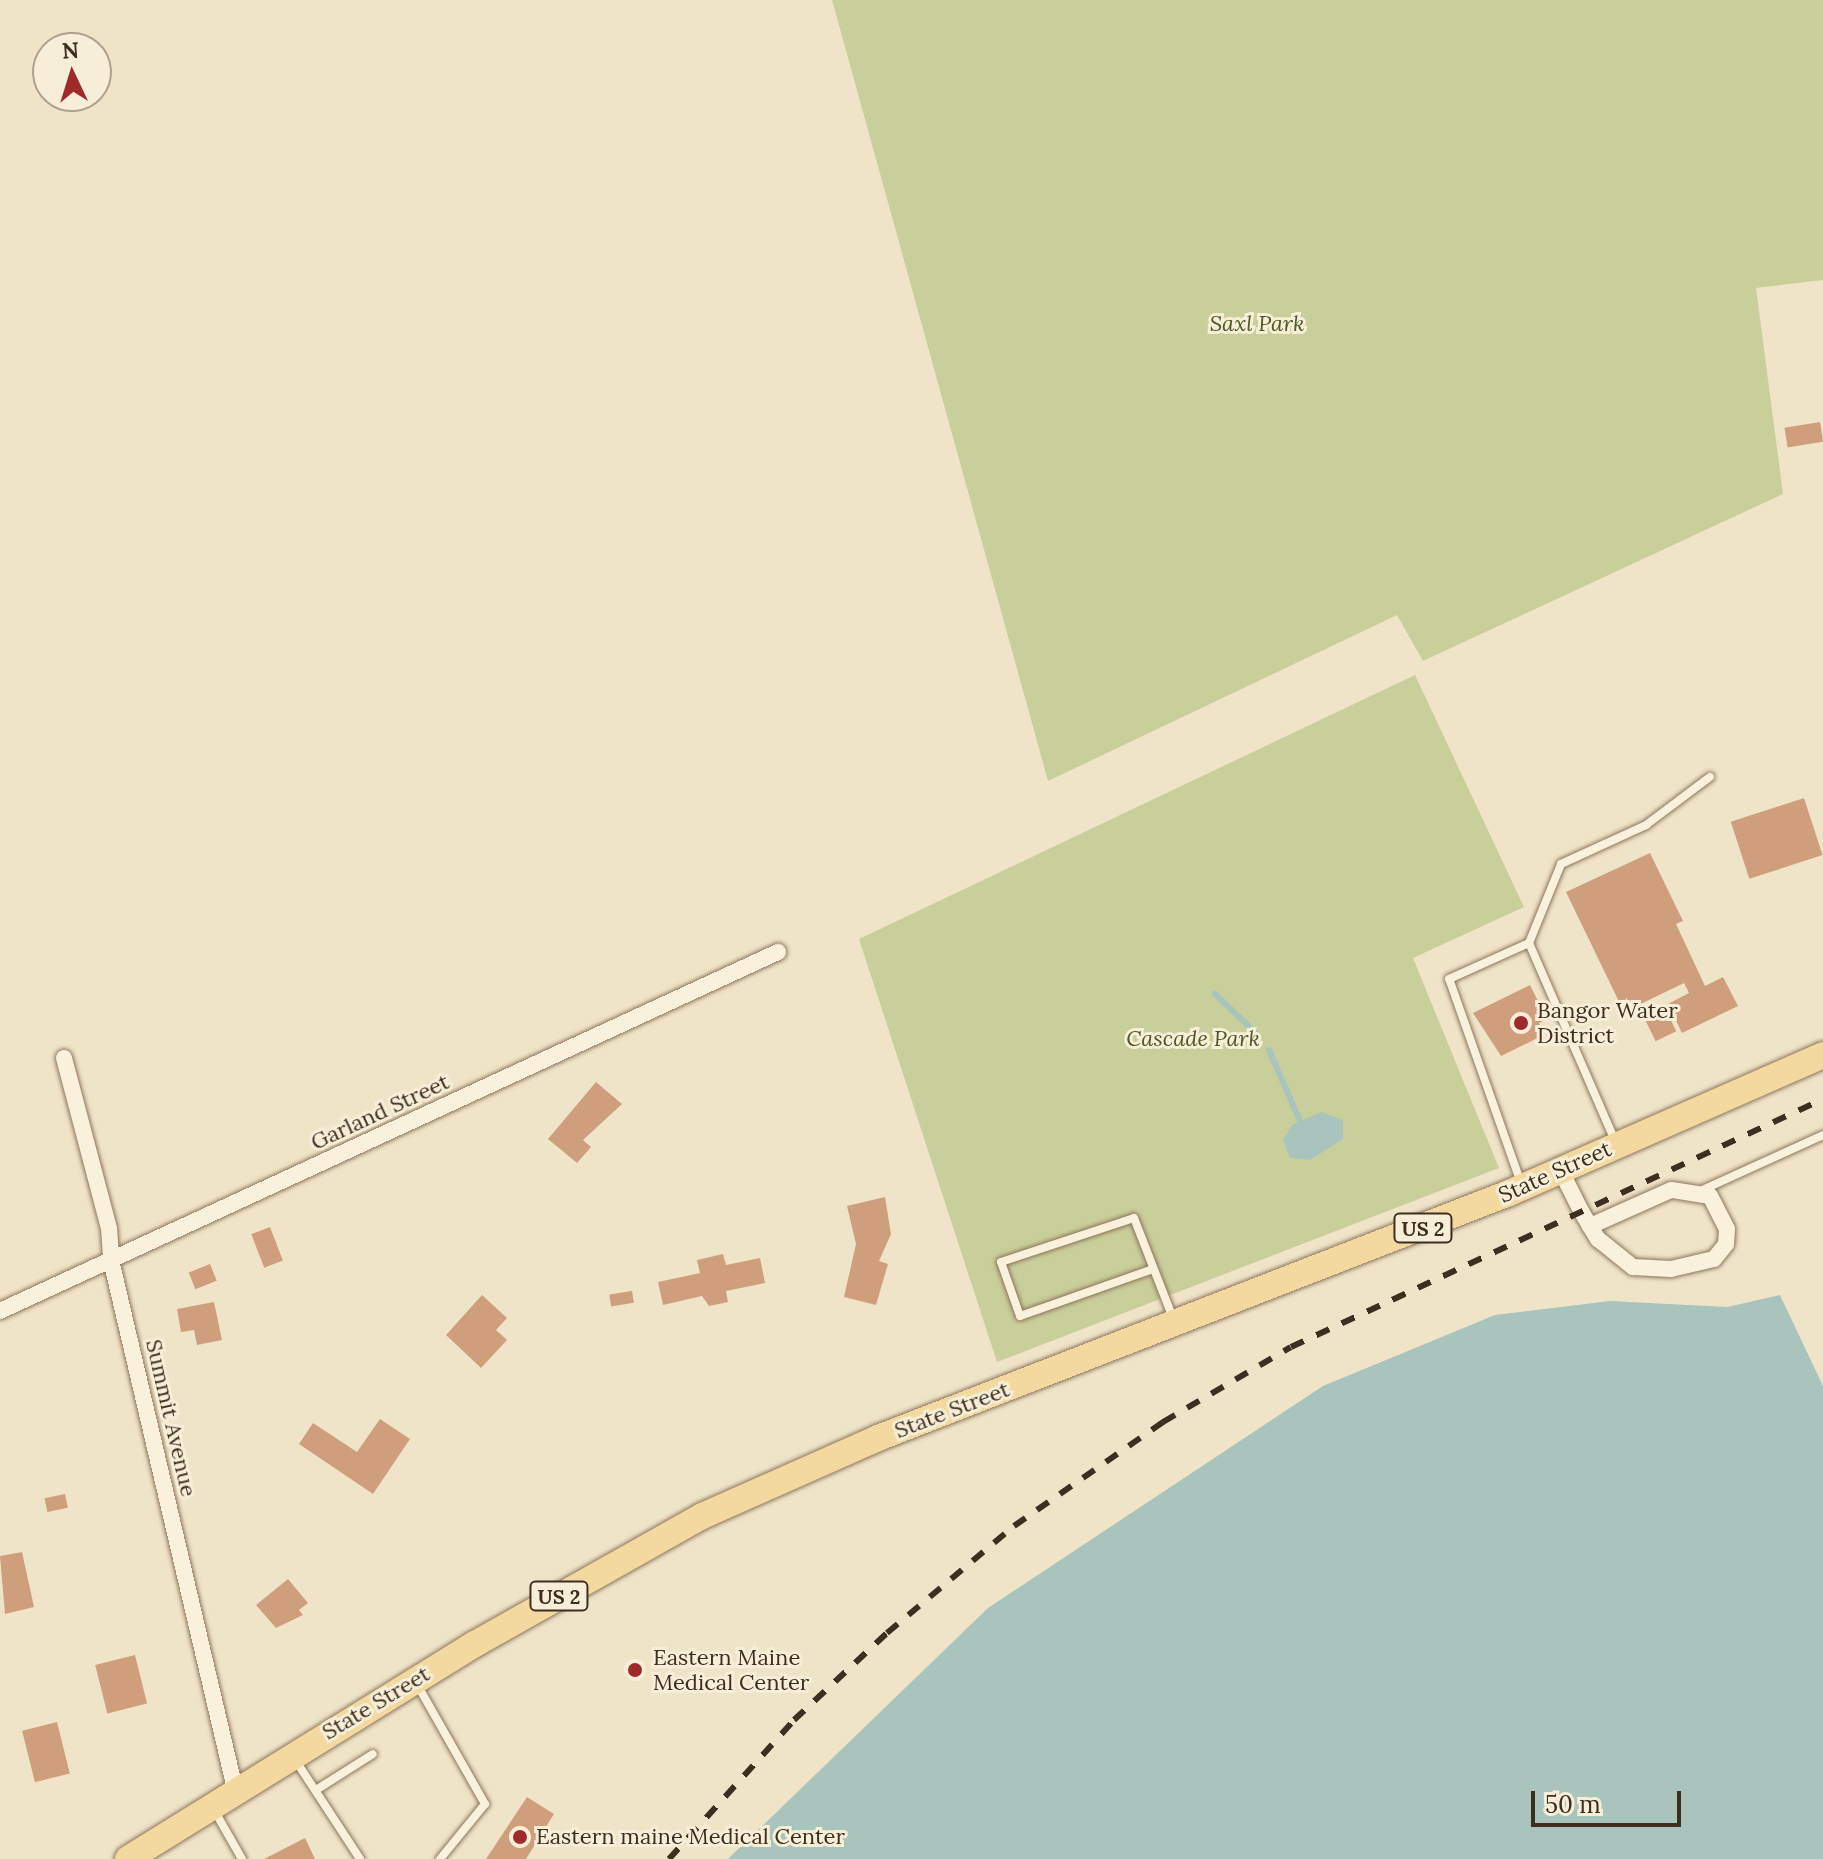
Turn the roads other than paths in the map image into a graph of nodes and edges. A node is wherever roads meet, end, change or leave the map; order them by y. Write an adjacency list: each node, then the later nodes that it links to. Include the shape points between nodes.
1 (1710, 777): 2 (lane, via 1646,825 1561,864)
2 (1529, 943): 7 (lane); 9 (lane, via 1449,979)
3 (778, 952): 12 (street, Garland Street)
4 (1823, 1055): 7 (main road, State Street / US 2)
5 (64, 1058): 12 (street, Summit Avenue, via 109,1228)
6 (1823, 1135): 10 (lane)
7 (1617, 1145): 8 (main road, State Street / US 2)
8 (1561, 1171): 9 (main road, State Street / US 2); 11 (street)
9 (1523, 1187): 15 (main road, State Street / US 2)
10 (1698, 1192): 11 (street, via 1671,1190); 11 (street, via 1710,1196 1727,1229 1726,1244 1714,1259 1671,1269 1633,1267 1609,1252)
11 (1590, 1226)
12 (111, 1260): 14 (street, Garland Street); 19 (street, Summit Avenue)
13 (1153, 1269): 13 (lane, via 1020,1316 1001,1262 1134,1218); 15 (lane)
14 (0, 1311)
15 (1175, 1324): 16 (main road, State Street / US 2, via 878,1438 702,1516)
16 (414, 1681): 17 (main road, State Street / US 2); 25 (lane, via 485,1804)
17 (291, 1754): 19 (main road, State Street / US 2); 20 (lane)
18 (373, 1754): 20 (lane)
19 (235, 1789): 21 (main road, State Street / US 2)
20 (316, 1790): 24 (lane)
21 (211, 1804): 22 (main road, State Street / US 2); 23 (lane)
22 (128, 1859)
23 (242, 1859)
24 (360, 1859)
25 (440, 1859)

